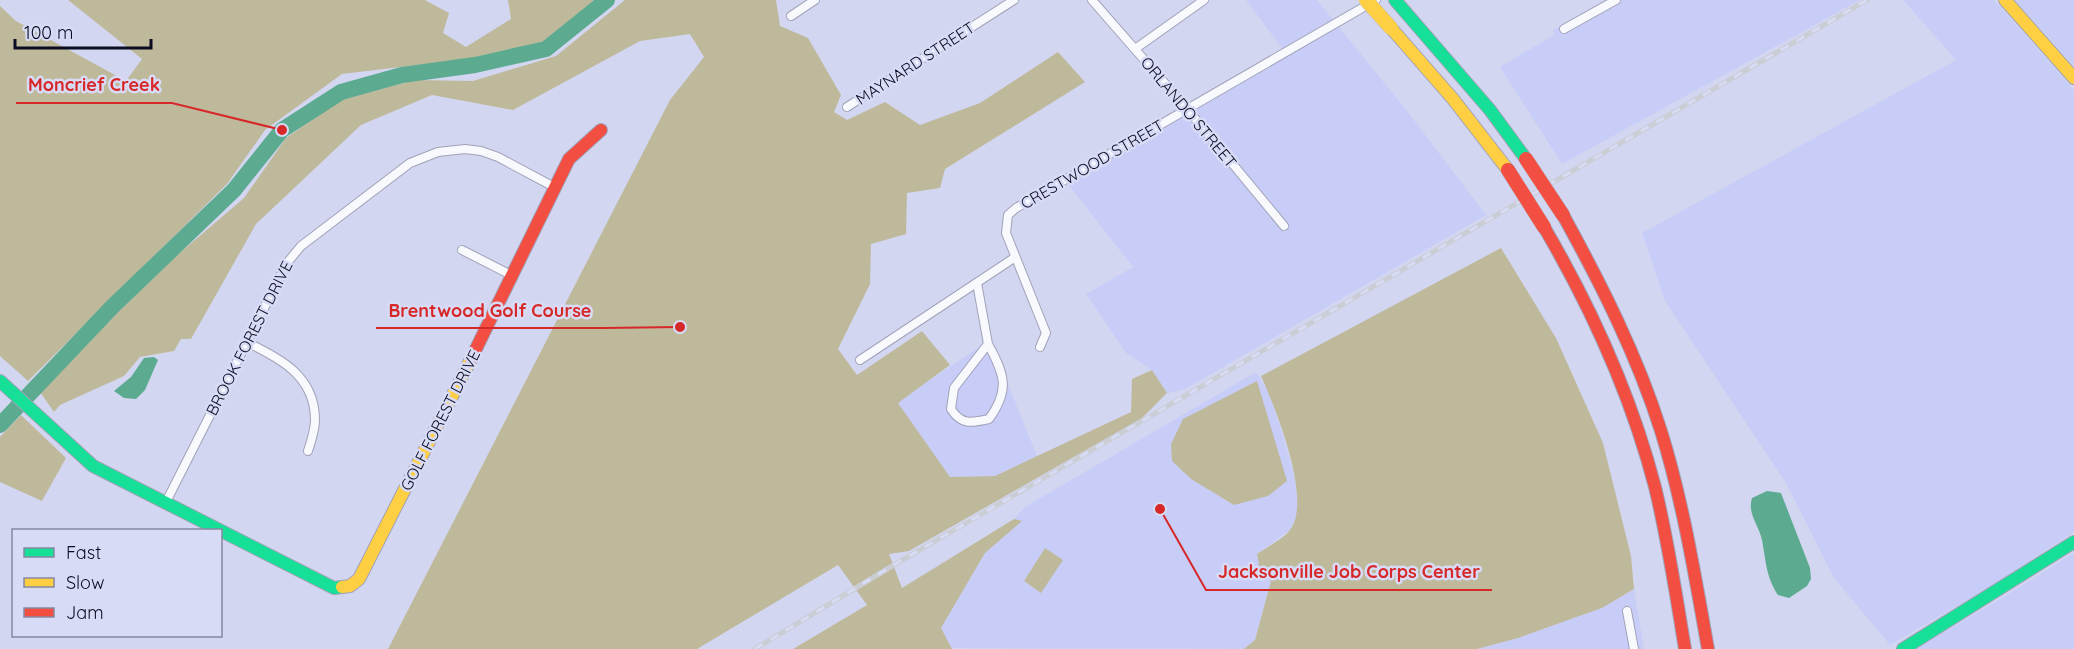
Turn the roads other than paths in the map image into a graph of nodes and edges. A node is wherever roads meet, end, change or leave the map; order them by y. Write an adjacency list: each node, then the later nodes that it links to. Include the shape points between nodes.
1 (815, 0): 10 (street)
2 (1014, 0): 14 (street, MAYNARD STREET)
3 (1092, 0): 12 (street, ORLANDO STREET)
4 (1203, 0): 12 (street)
5 (1365, 0): 35 (main road, bridge, via 1453,99 1508,170 1574,279 1603,338 1639,431 1664,528)
6 (1376, 0): 15 (street, CRESTWOOD STREET)
7 (1395, 0): 36 (main road, bridge, via 1490,110 1526,159 1563,215 1627,338 1671,462)
8 (1616, 0): 11 (street)
9 (2005, 0): 13 (main road)
10 (791, 16)
11 (1564, 29)
12 (1135, 49): 15 (street, ORLANDO STREET)
13 (2074, 78)
14 (847, 107)
15 (1188, 110): 18 (street, ORLANDO STREET); 20 (street, CRESTWOOD STREET, via 1016,208 1005,224)
16 (601, 130): 17 (main road, GOLF FOREST DRIVE, via 569,159)
17 (556, 188): 21 (main road, GOLF FOREST DRIVE); 23 (street, BROOK FOREST DRIVE, via 481,151 449,149 410,163 300,246)
18 (1284, 226)
19 (462, 250): 21 (street)
20 (1014, 258): 22 (street); 25 (street, CRESTWOOD STREET, via 1046,333)
21 (513, 276): 31 (main road, GOLF FOREST DRIVE, via 359,579 350,586 334,588)
22 (977, 283): 24 (street); 26 (street)
23 (246, 342): 28 (street, via 289,364 308,390 315,420); 29 (street, BROOK FOREST DRIVE)
24 (988, 344): 24 (street, via 1004,378 1001,402 989,419 964,423 951,409 954,388)
25 (1040, 347)
26 (860, 360)
27 (0, 381): 29 (main road, via 93,466)
28 (309, 452)
29 (166, 502): 30 (main road, GOLF FOREST DRIVE)
30 (219, 529)
31 (222, 531)
32 (2074, 542): 37 (main road)
33 (1627, 611): 34 (street)
34 (1634, 649)
35 (1685, 649)
36 (1708, 649)
37 (1903, 649)

